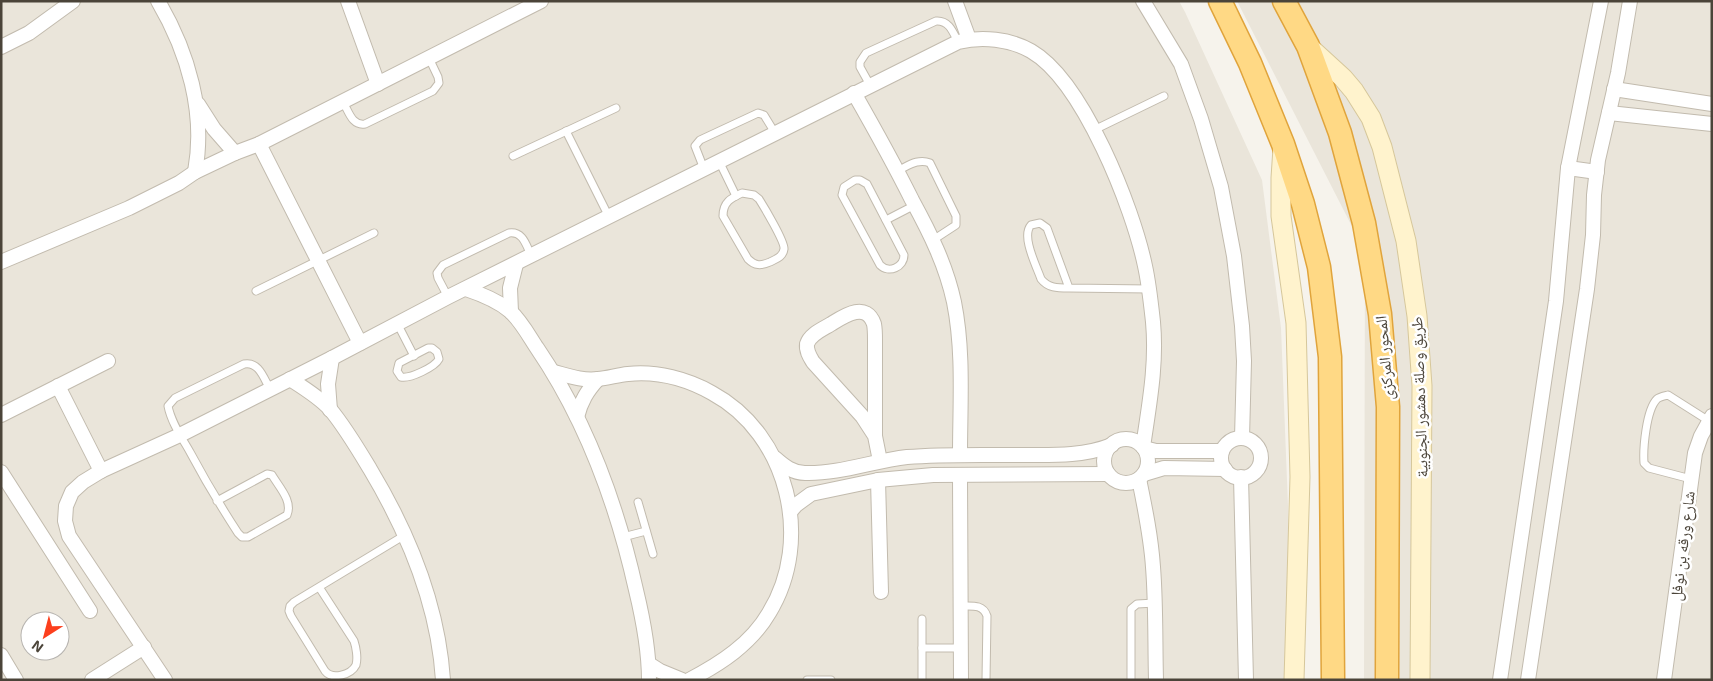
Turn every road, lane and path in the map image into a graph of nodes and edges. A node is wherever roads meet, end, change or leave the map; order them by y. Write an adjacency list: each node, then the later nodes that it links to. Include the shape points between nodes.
1 (73, 1): 13 (street)
2 (158, 1): 21 (street, via 181,51)
3 (348, 1): 15 (street)
4 (541, 1): 14 (street)
5 (956, 1): 11 (street)
6 (1143, 1): 74 (street, via 1181,64 1221,187 1241,308 1244,361)
7 (1220, 1): 32 (highway)
8 (1284, 1): 12 (highway, طريق وصلة دهشور الجنوبية)
9 (1601, 1): 36 (street)
10 (1630, 1): 17 (street)
11 (963, 40): 16 (street); 16 (lane, via 941,20 866,53 860,67); 28 (street, via 1012,42 1033,52 1051,67)
12 (1308, 46): 128 (highway, المحور المركزى, via 1353,178 1380,314 1388,407); 129 (main road, طريق وصلة دهشور الجنوبية, via 1343,78 1371,118 1382,147 1406,241 1417,316 1421,378)
13 (1, 47)
14 (429, 58): 15 (street); 22 (lane, via 439,83 433,91 365,124 353,121)
15 (378, 84): 22 (street)
16 (870, 85): 18 (street)
17 (1614, 89): 19 (street); 25 (street)
18 (854, 93): 30 (street); 38 (street)
19 (1647, 94): 23 (street); 26 (street, via 1638,104)
20 (1164, 96): 28 (lane)
21 (196, 102): 33 (street); 39 (street, via 198,138)
22 (343, 102): 31 (street)
23 (1712, 104)
24 (616, 108): 29 (lane)
25 (1609, 112): 26 (street); 40 (street)
26 (1644, 116): 27 (street)
27 (1712, 124)
28 (1094, 130): 53 (street, via 1133,221)
29 (566, 131): 34 (lane); 43 (lane)
30 (775, 133): 35 (street); 37 (lane, via 764,115 758,112 700,140 695,146)
31 (259, 144): 33 (street); 48 (street)
32 (1283, 144): 126 (main road, via 1281,216 1296,324 1300,477); 127 (highway, via 1319,267 1330,357)
33 (235, 153): 39 (street)
34 (513, 156)
35 (719, 161): 37 (street); 41 (lane)
36 (1568, 168): 40 (street); 130 (street, via 1556,301)
37 (704, 169): 43 (street)
38 (897, 171): 42 (street); 46 (lane, via 916,162 930,163 957,221 952,230)
39 (195, 172): 49 (street, via 128,208)
40 (1596, 172): 131 (street, via 1587,289)
41 (736, 196): 41 (lane, via 726,204 723,216 748,259 764,265 778,258 784,244 759,199 748,193)
42 (915, 205): 44 (lane); 46 (street)
43 (609, 217): 47 (street)
44 (886, 220): 44 (lane, via 867,184 860,180 847,184 842,195 880,265 890,270 903,262 904,255)
45 (374, 233): 48 (lane)
46 (933, 240): 79 (street, via 948,277 958,328)
47 (532, 255): 50 (street); 55 (lane, via 521,235 509,232 443,265 437,273)
48 (317, 260): 54 (lane); 58 (street)
49 (1, 262)
50 (516, 264): 52 (street); 56 (street, via 510,288)
51 (1069, 288): 51 (lane, via 1047,228 1031,224 1027,238 1040,279 1050,287); 53 (lane)
52 (466, 289): 55 (street); 56 (street, via 490,298)
53 (1149, 289): 77 (street, via 1155,361)
54 (256, 291)
55 (448, 297): 57 (street)
56 (511, 312): 62 (street)
57 (397, 323): 58 (street); 59 (lane)
58 (360, 343): 60 (street)
59 (414, 356): 59 (lane, via 432,348 439,358 436,364 409,378 401,378 397,366)
60 (332, 358): 63 (street); 67 (street, via 328,384)
61 (108, 361): 65 (street)
62 (554, 372): 64 (street); 69 (street)
63 (290, 379): 66 (street); 67 (street)
64 (598, 379): 69 (street, via 588,390); 80 (street, via 642,373 662,375 696,386 728,403 744,416)
65 (58, 386): 68 (street); 83 (street)
66 (270, 390): 71 (street); 71 (lane, via 257,367 249,363 175,398 168,406)
67 (330, 410): 95 (street, via 378,483)
68 (1, 414)
69 (577, 417): 96 (street, via 598,464)
70 (1710, 418): 73 (street, شارع ورقه بن نوفل); 89 (lane, via 1668,394 1657,399 1651,409 1643,450 1644,463 1649,468)
71 (180, 435): 83 (street); 91 (lane)
72 (875, 436): 72 (street, via 862,416 808,354 807,344 812,337 857,311 868,315 874,324); 81 (street)
73 (1701, 436): 76 (street); 89 (street, شارع ورقه بن نوفل)
74 (1242, 438): 78 (street, via 1228,442); 88 (street, via 1256,446 1260,461 1256,470)
75 (1112, 445): 77 (street, via 1131,440); 79 (street, via 1068,455); 85 (street, via 1104,462)
76 (1712, 446)
77 (1143, 448): 78 (street, via 1156,451); 87 (street, via 1148,461)
78 (1222, 450): 82 (street, via 1221,460)
79 (960, 454): 81 (street)
80 (774, 458): 81 (street, via 803,473); 93 (street, via 782,475)
81 (880, 461)
82 (1225, 469): 87 (street, via 1164,468); 88 (street)
83 (101, 471): 98 (street, via 82,482 72,492 66,506 69,536)
84 (1, 472): 99 (street)
85 (1108, 474): 86 (street); 87 (street, via 1119,482 1133,482)
86 (960, 476): 90 (street); 103 (street)
87 (1142, 476): 102 (street)
88 (1242, 477): 125 (street)
89 (1691, 479): 132 (street, شارع ورقه بن نوفل)
90 (878, 480): 93 (street, via 811,494); 101 (street)
91 (217, 501): 91 (lane, via 242,537 248,537 287,515 289,510 289,503 272,475 267,474)
92 (638, 502): 94 (lane)
93 (790, 512): 117 (street, via 790,557 785,579 768,615 752,636 730,656)
94 (646, 531): 96 (lane); 97 (lane)
95 (405, 535): 100 (lane); 114 (street, via 429,601 442,658)
96 (623, 537): 110 (street)
97 (653, 554)
98 (94, 573): 99 (street); 106 (street)
99 (73, 585): 104 (street)
100 (319, 587): 100 (lane, via 294,602 289,611 325,671 328,675 337,676 355,666 356,647)
101 (881, 592)
102 (1155, 603): 123 (lane, via 1137,604 1131,609); 124 (street)
103 (961, 606): 108 (street); 122 (lane, via 978,606 986,612)
104 (90, 611)
105 (922, 619): 107 (lane)
106 (144, 647): 112 (street); 113 (street)
107 (922, 648): 108 (lane); 120 (lane)
108 (961, 648): 121 (street)
109 (1, 655): 111 (street)
110 (649, 664): 115 (street); 116 (street)
111 (16, 680)
112 (92, 680)
113 (165, 680)
114 (443, 680)
115 (649, 680)
116 (682, 680)
117 (689, 680)
118 (807, 680): 119 (lane)
119 (831, 680)
120 (922, 680)
121 (961, 680)
122 (986, 680)
123 (1131, 680)
124 (1156, 680)
125 (1246, 680)
126 (1294, 680)
127 (1333, 680)
128 (1387, 680)
129 (1420, 680)
130 (1500, 680)
131 (1528, 680)
132 (1664, 680)

